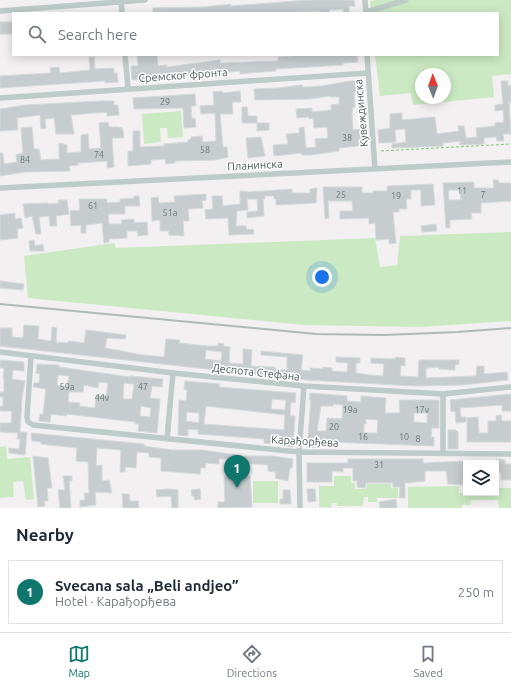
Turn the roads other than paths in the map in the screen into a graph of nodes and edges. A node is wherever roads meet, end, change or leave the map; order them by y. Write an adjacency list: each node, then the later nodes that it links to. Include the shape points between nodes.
1 (145, 0): 4 (street)
2 (366, 0): 7 (street)
3 (406, 0): 8 (street)
4 (121, 1): 5 (street); 6 (street)
5 (0, 11)
6 (122, 12)
7 (366, 12)
8 (369, 12)
9 (125, 56): 12 (street)
10 (367, 56): 11 (street, Кувеждинска)
11 (368, 73): 12 (street, Сремског фронта); 15 (street, Кувеждинска)
12 (128, 88): 13 (street, Сремског фронта)
13 (0, 98)
14 (511, 162): 15 (street, Планинска)
15 (375, 169): 16 (street, Планинска)
16 (0, 188)
17 (0, 352): 18 (street, Деспота Стефана)
18 (31, 356): 19 (street, Деспота Стефана); 23 (street, Карађорђева, via 27,417 30,424)
19 (173, 373): 20 (street, Деспота Стефана); 23 (street)
20 (304, 386): 22 (street, Деспота Стефана); 24 (street)
21 (511, 387): 22 (street, Деспота Стефана)
22 (443, 394): 25 (street)
23 (167, 439): 24 (street, Карађорђева)
24 (299, 452): 25 (street, Карађорђева); 27 (street)
25 (443, 454): 26 (street, Карађорђева)
26 (511, 454)
27 (300, 508)

